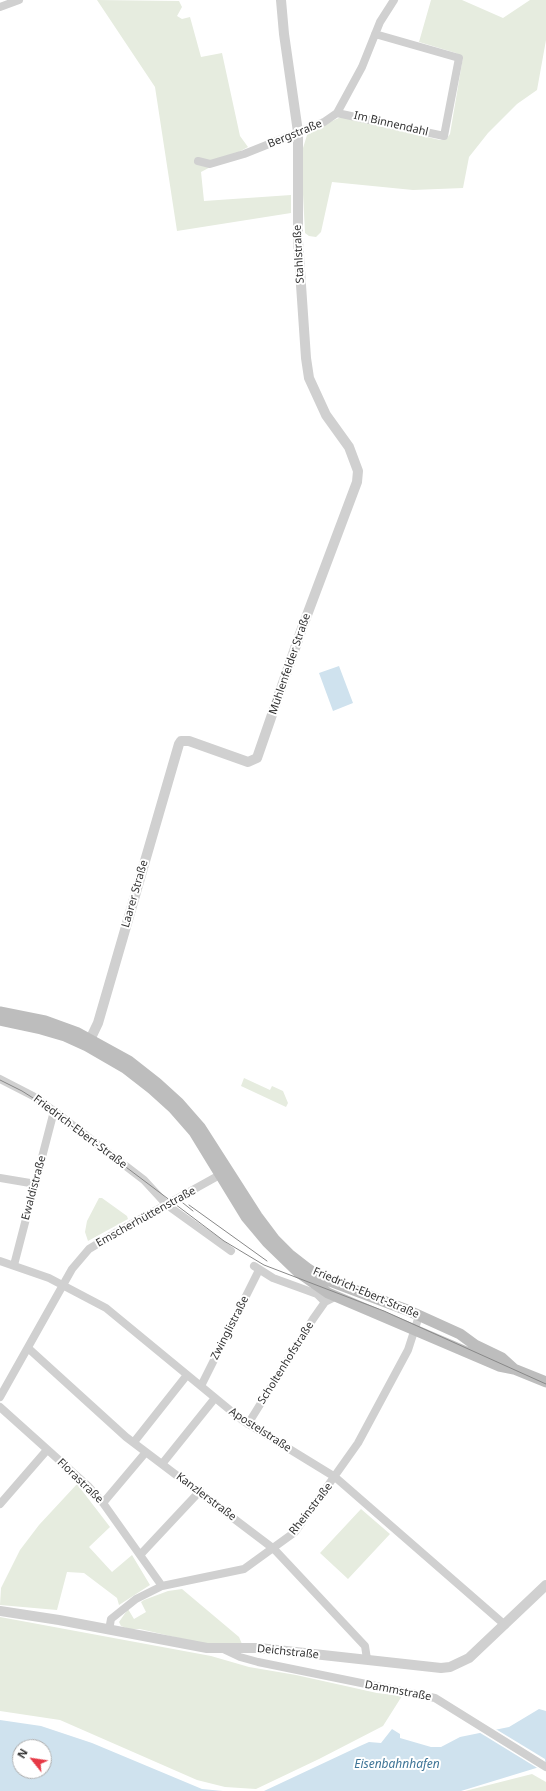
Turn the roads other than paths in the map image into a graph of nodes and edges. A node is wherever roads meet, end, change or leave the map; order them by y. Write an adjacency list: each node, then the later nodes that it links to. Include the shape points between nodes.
1 (19, 0): 4 (street)
2 (281, 0): 7 (street, Stahlstraße)
3 (394, 0): 5 (street, Bergstraße, via 386,10)
4 (0, 7)
5 (375, 34): 6 (street, Bergstraße, via 362,67); 6 (street, Im Binnendahl, via 459,58 444,136)
6 (337, 113): 7 (street, Bergstraße, via 324,122)
7 (298, 132): 8 (street, Bergstraße, via 244,154 210,164); 9 (street, Stahlstraße, via 298,241 309,378 326,415 349,447 358,471)
8 (198, 161)
9 (352, 495): 10 (street, Mühlenfelder Straße, via 257,758 248,762 189,741)
10 (181, 741): 13 (street, Laarer Straße, via 98,1023)
11 (0, 1012): 13 (main road, via 58,1025)
12 (0, 1020): 13 (main road)
13 (88, 1042): 16 (main road, via 129,1061 168,1092 200,1127)
14 (0, 1079): 15 (street, Friedrich-Ebert-Straße)
15 (54, 1111): 18 (street, Ewaldistraße); 19 (street, Friedrich-Ebert-Straße, via 144,1180)
16 (224, 1173): 19 (street, Emscherhüttenstraße); 25 (main road, Friedrich-Ebert-Straße, via 246,1217 275,1251 298,1272); 27 (main road, Friedrich-Ebert-Straße, via 267,1230 297,1261 322,1278)
17 (0, 1178): 18 (street)
18 (36, 1184): 22 (street, Ewaldistraße)
19 (167, 1205): 20 (street, Friedrich-Ebert-Straße); 24 (street, Emscherhüttenstraße, via 89,1249)
20 (230, 1251)
21 (0, 1261): 22 (street, Apostelstraße)
22 (14, 1265): 24 (street, Apostelstraße)
23 (256, 1268): 26 (street, Friedrich-Ebert-Straße, via 285,1283 317,1294); 33 (street, Zwinglistraße)
24 (63, 1284): 29 (street, Emscherhüttenstraße); 31 (street, Apostelstraße, via 106,1308)
25 (335, 1297): 26 (street, Friedrich-Ebert-Straße); 28 (main road, Friedrich-Ebert-Straße)
26 (325, 1302): 37 (street, Scholtenhofstraße)
27 (419, 1316): 28 (street, Rheinstraße); 30 (main road, Friedrich-Ebert-Straße, via 460,1334 475,1345 502,1358)
28 (414, 1331): 30 (main road, Friedrich-Ebert-Straße, via 499,1366); 42 (street, Rheinstraße, via 408,1350 371,1420)
29 (28, 1348): 34 (street, Emscherhüttenstraße); 38 (street, Kanzlerstraße)
30 (514, 1369): 32 (main road, Friedrich-Ebert-Straße)
31 (187, 1375): 33 (street, Apostelstraße); 38 (street)
32 (546, 1382)
33 (201, 1386): 35 (street, Apostelstraße)
34 (0, 1397)
35 (215, 1398): 37 (street, Apostelstraße); 41 (street)
36 (0, 1406): 39 (street, Florastraße)
37 (248, 1424): 42 (street, Apostelstraße)
38 (134, 1442): 40 (street, Kanzlerstraße)
39 (47, 1450): 44 (street, Florastraße, via 88,1486); 45 (street)
40 (146, 1452): 41 (street, Kanzlerstraße); 44 (street)
41 (162, 1464): 43 (street, Kanzlerstraße)
42 (335, 1477): 46 (street, Rheinstraße, via 295,1532); 51 (street, Apostelstraße)
43 (200, 1492): 46 (street, Kanzlerstraße); 47 (street)
44 (103, 1503): 47 (street, Florastraße)
45 (0, 1504)
46 (274, 1549): 49 (street, Rheinstraße, via 244,1569); 55 (street, Kanzlerstraße, via 365,1646)
47 (141, 1554): 49 (street, Florastraße)
48 (546, 1585): 51 (street, Deichstraße)
49 (162, 1586): 52 (street, Rheinstraße, via 120,1610 111,1619)
50 (0, 1611): 52 (street, Deichstraße)
51 (505, 1625): 55 (street, Deichstraße, via 469,1658 450,1667 424,1668)
52 (109, 1630): 53 (street, Deichstraße, via 193,1646)
53 (221, 1648): 54 (street, Deichstraße); 56 (street, Dammstraße)
54 (259, 1648): 55 (street, Deichstraße); 56 (street, via 256,1655)
55 (367, 1659)
56 (258, 1662): 57 (street, Dammstraße, via 440,1700)
57 (546, 1767)

